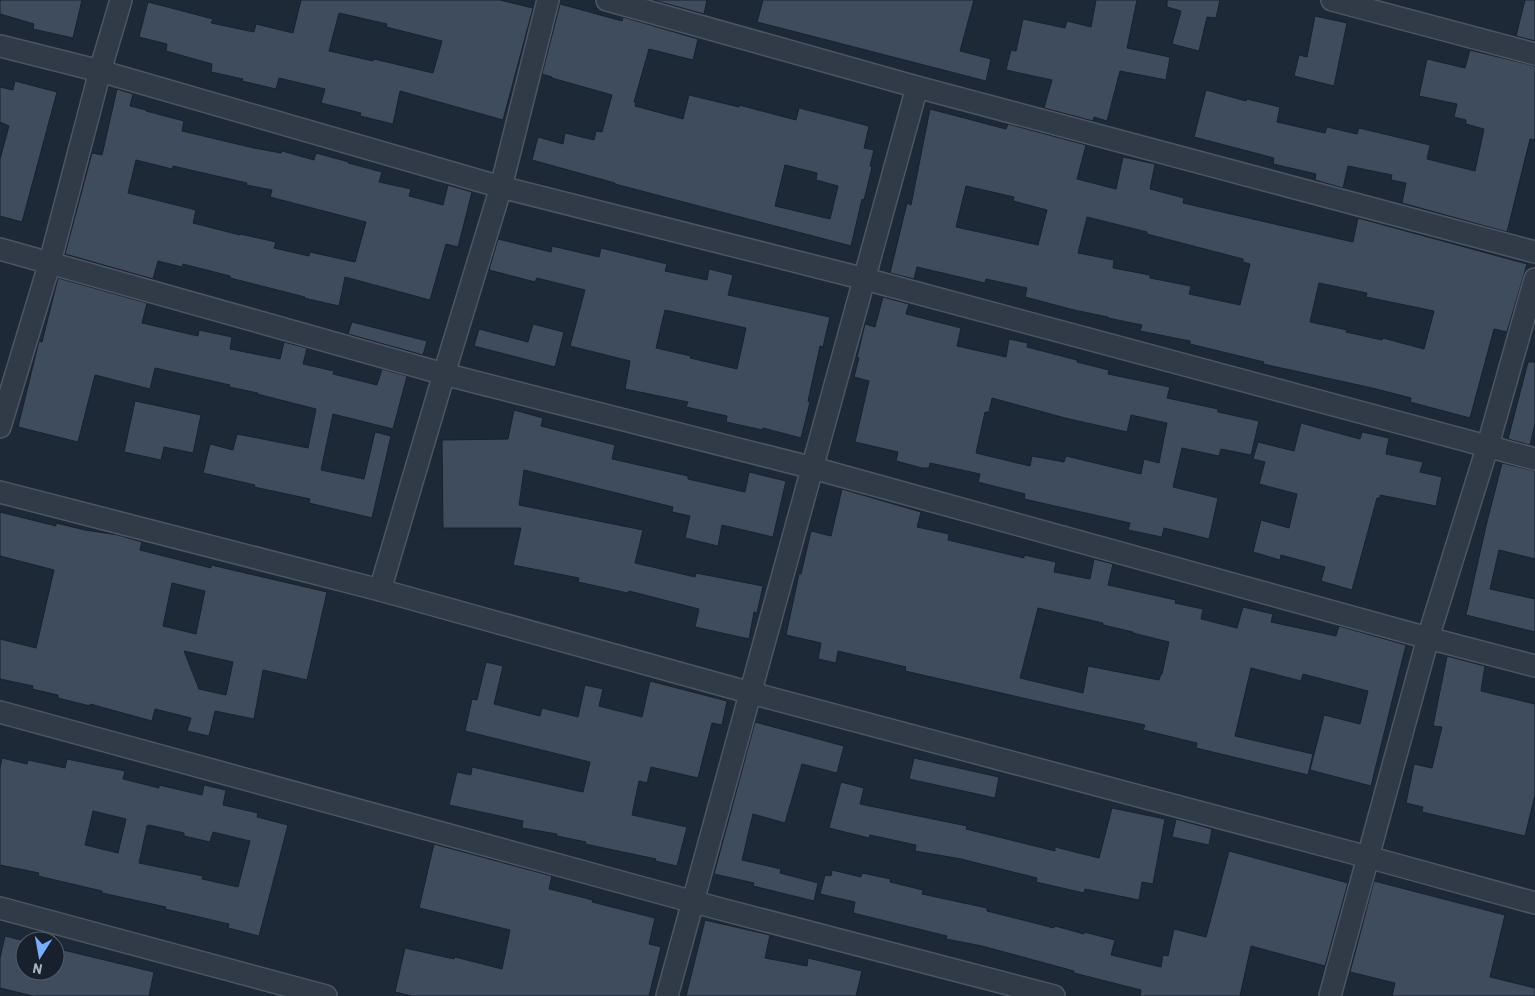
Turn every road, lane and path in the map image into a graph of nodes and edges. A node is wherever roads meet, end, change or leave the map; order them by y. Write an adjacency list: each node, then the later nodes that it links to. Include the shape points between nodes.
1 (121, 0): 7 (street)
2 (548, 0): 9 (street)
3 (607, 0): 8 (street)
4 (1332, 0): 6 (street)
5 (0, 46): 7 (street)
6 (1535, 54)
7 (100, 72): 9 (street); 12 (street)
8 (917, 87): 11 (street); 13 (street)
9 (501, 187): 13 (street); 15 (street)
10 (0, 249): 12 (street)
11 (1535, 252)
12 (50, 262): 15 (street); 16 (street)
13 (865, 279): 17 (street); 19 (street)
14 (1535, 279): 17 (street)
15 (444, 374): 19 (street); 21 (street)
16 (0, 427)
17 (1488, 445): 18 (street); 22 (street)
18 (1535, 458)
19 (813, 468): 22 (street); 24 (street)
20 (0, 492): 21 (street)
21 (380, 590): 24 (street)
22 (1428, 638): 23 (street); 26 (street)
23 (1535, 666)
24 (751, 693): 26 (street); 27 (street)
25 (0, 712): 27 (street)
26 (1368, 856): 28 (street); 33 (street)
27 (694, 902): 31 (street); 32 (street)
28 (1535, 902)
29 (0, 908): 30 (street)
30 (326, 996)
31 (668, 996)
32 (1054, 996)
33 (1330, 996)

